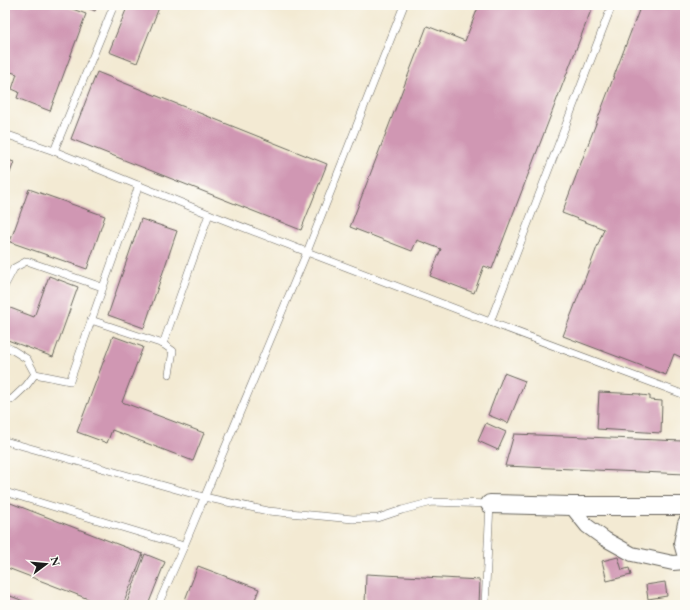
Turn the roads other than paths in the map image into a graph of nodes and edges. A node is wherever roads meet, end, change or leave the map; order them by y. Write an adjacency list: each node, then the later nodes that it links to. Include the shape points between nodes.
1 (114, 5): 5 (lane)
2 (404, 5): 8 (lane)
3 (612, 5): 12 (lane)
4 (5, 134): 5 (lane)
5 (54, 151): 6 (lane)
6 (139, 185): 7 (lane); 10 (lane)
7 (209, 214): 8 (lane); 13 (lane)
8 (307, 252): 12 (lane); 21 (lane)
9 (5, 285): 10 (lane, via 14,268 27,261)
10 (102, 287): 11 (lane)
11 (91, 320): 13 (lane); 15 (lane, via 70,381)
12 (490, 322): 17 (lane)
13 (163, 344): 16 (lane, via 173,350)
14 (5, 346): 15 (lane, via 26,359)
15 (35, 374): 18 (lane, via 11,400)
16 (169, 374)
17 (685, 395)
18 (5, 398)
19 (5, 441): 21 (lane)
20 (5, 492): 26 (lane)
21 (204, 497): 22 (lane, via 268,511 353,518 378,518 432,502); 26 (lane)
22 (490, 504): 23 (street); 30 (lane)
23 (571, 506): 24 (street); 28 (street, via 587,526 632,554 672,563)
24 (685, 506)
25 (684, 526): 27 (street, via 681,543)
26 (184, 546): 29 (lane)
27 (685, 557)
28 (685, 562)
29 (158, 605)
30 (485, 605)

